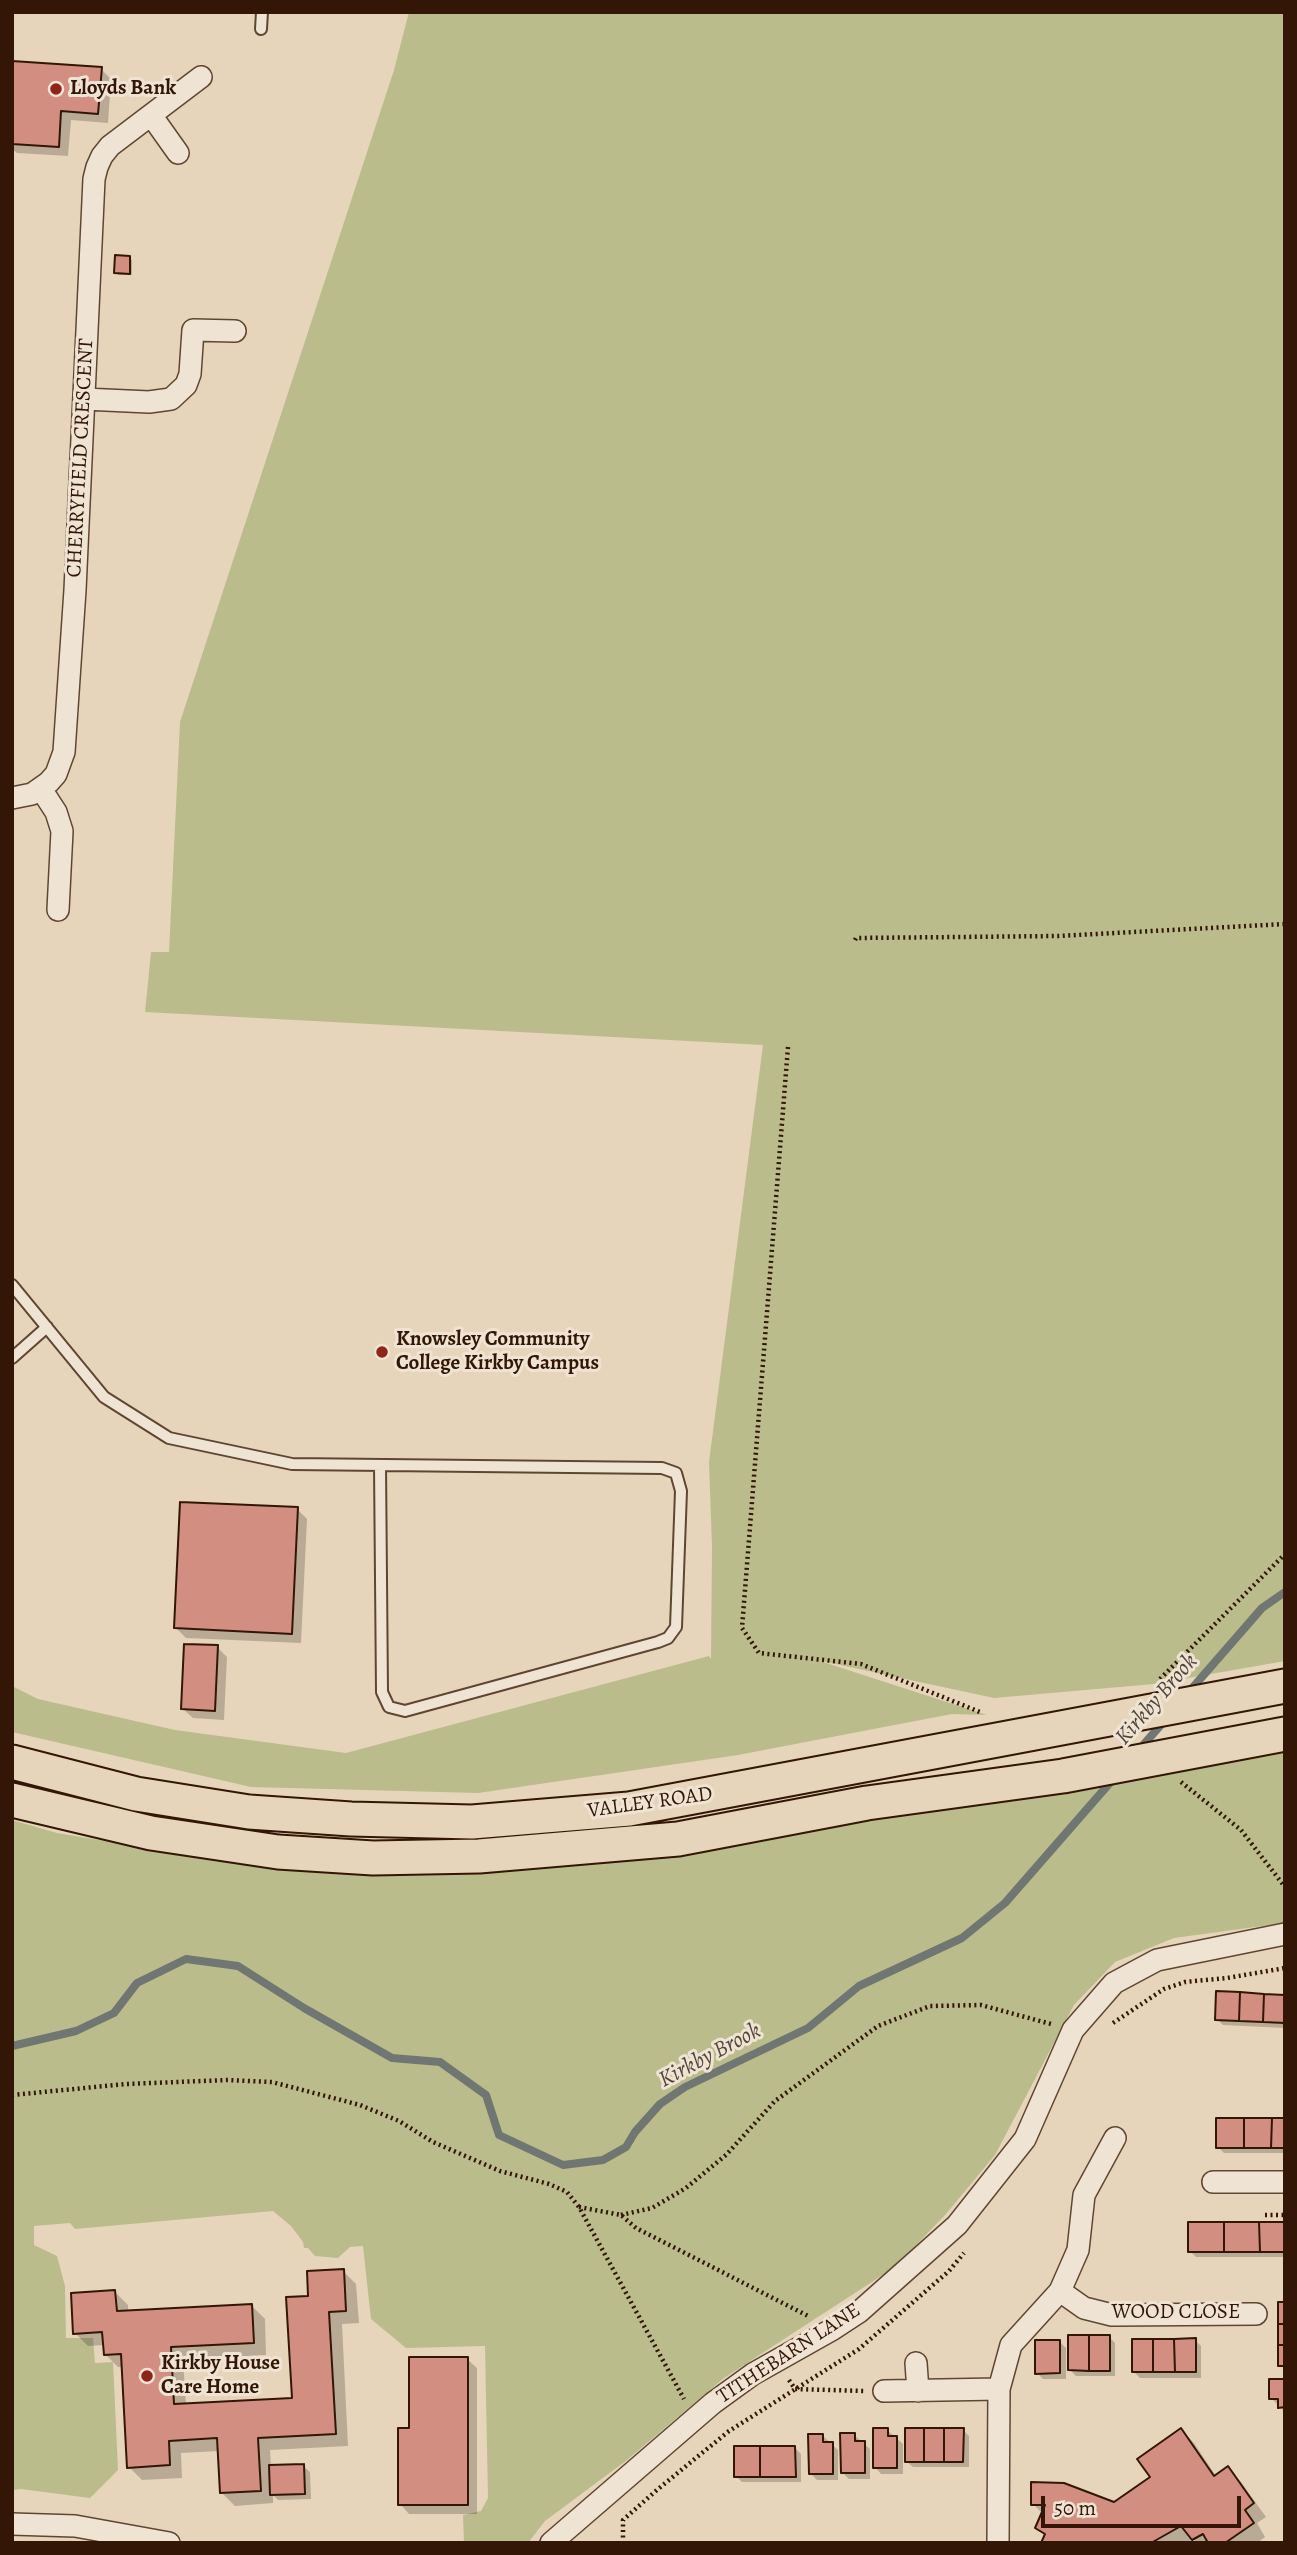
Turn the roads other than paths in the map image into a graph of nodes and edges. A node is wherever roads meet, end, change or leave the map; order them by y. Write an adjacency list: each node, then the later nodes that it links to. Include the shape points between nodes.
1 (262, 12): 2 (lane)
2 (261, 29)
3 (201, 77): 4 (street, CHERRYFIELD CRESCENT)
4 (151, 115): 5 (street); 7 (street, CHERRYFIELD CRESCENT, via 110,146 94,179)
5 (178, 153)
6 (235, 331): 7 (street, via 193,330 190,374 171,399)
7 (84, 399): 8 (street, CHERRYFIELD CRESCENT, via 64,752 56,774)
8 (41, 789): 9 (street); 10 (street, via 62,831)
9 (12, 798)
10 (58, 910)
11 (12, 1285): 12 (lane)
12 (47, 1328): 13 (lane); 14 (lane, via 104,1397 169,1438 292,1464)
13 (12, 1358)
14 (380, 1465): 14 (lane, via 662,1468 676,1473 681,1491 676,1627 658,1642 405,1711 389,1707 382,1692)
15 (1285, 1686): 17 (main road, VALLEY ROAD, via 629,1809 472,1822 249,1812 136,1794)
16 (1285, 1734): 18 (main road, VALLEY ROAD, via 1063,1776 867,1803 678,1839 480,1856 373,1858 278,1852 151,1833)
17 (12, 1762)
18 (12, 1800)
19 (1285, 1934): 31 (street, TITHEBARN LANE, via 1157,1960 1114,1983 1073,2030 1024,2139 957,2225 859,2312 753,2374 695,2418)
20 (1115, 2138): 23 (street, via 1084,2195 1078,2250)
21 (1213, 2182): 22 (street)
22 (1285, 2182)
23 (1060, 2291): 24 (street, WOOD CLOSE, via 1084,2308 1112,2315); 26 (street, via 1011,2345)
24 (1256, 2314)
25 (916, 2363): 27 (street)
26 (999, 2389): 27 (street); 32 (street)
27 (918, 2390): 28 (street)
28 (884, 2391)
29 (12, 2524): 30 (street, via 75,2526)
30 (169, 2543)
31 (551, 2543)
32 (998, 2543)

